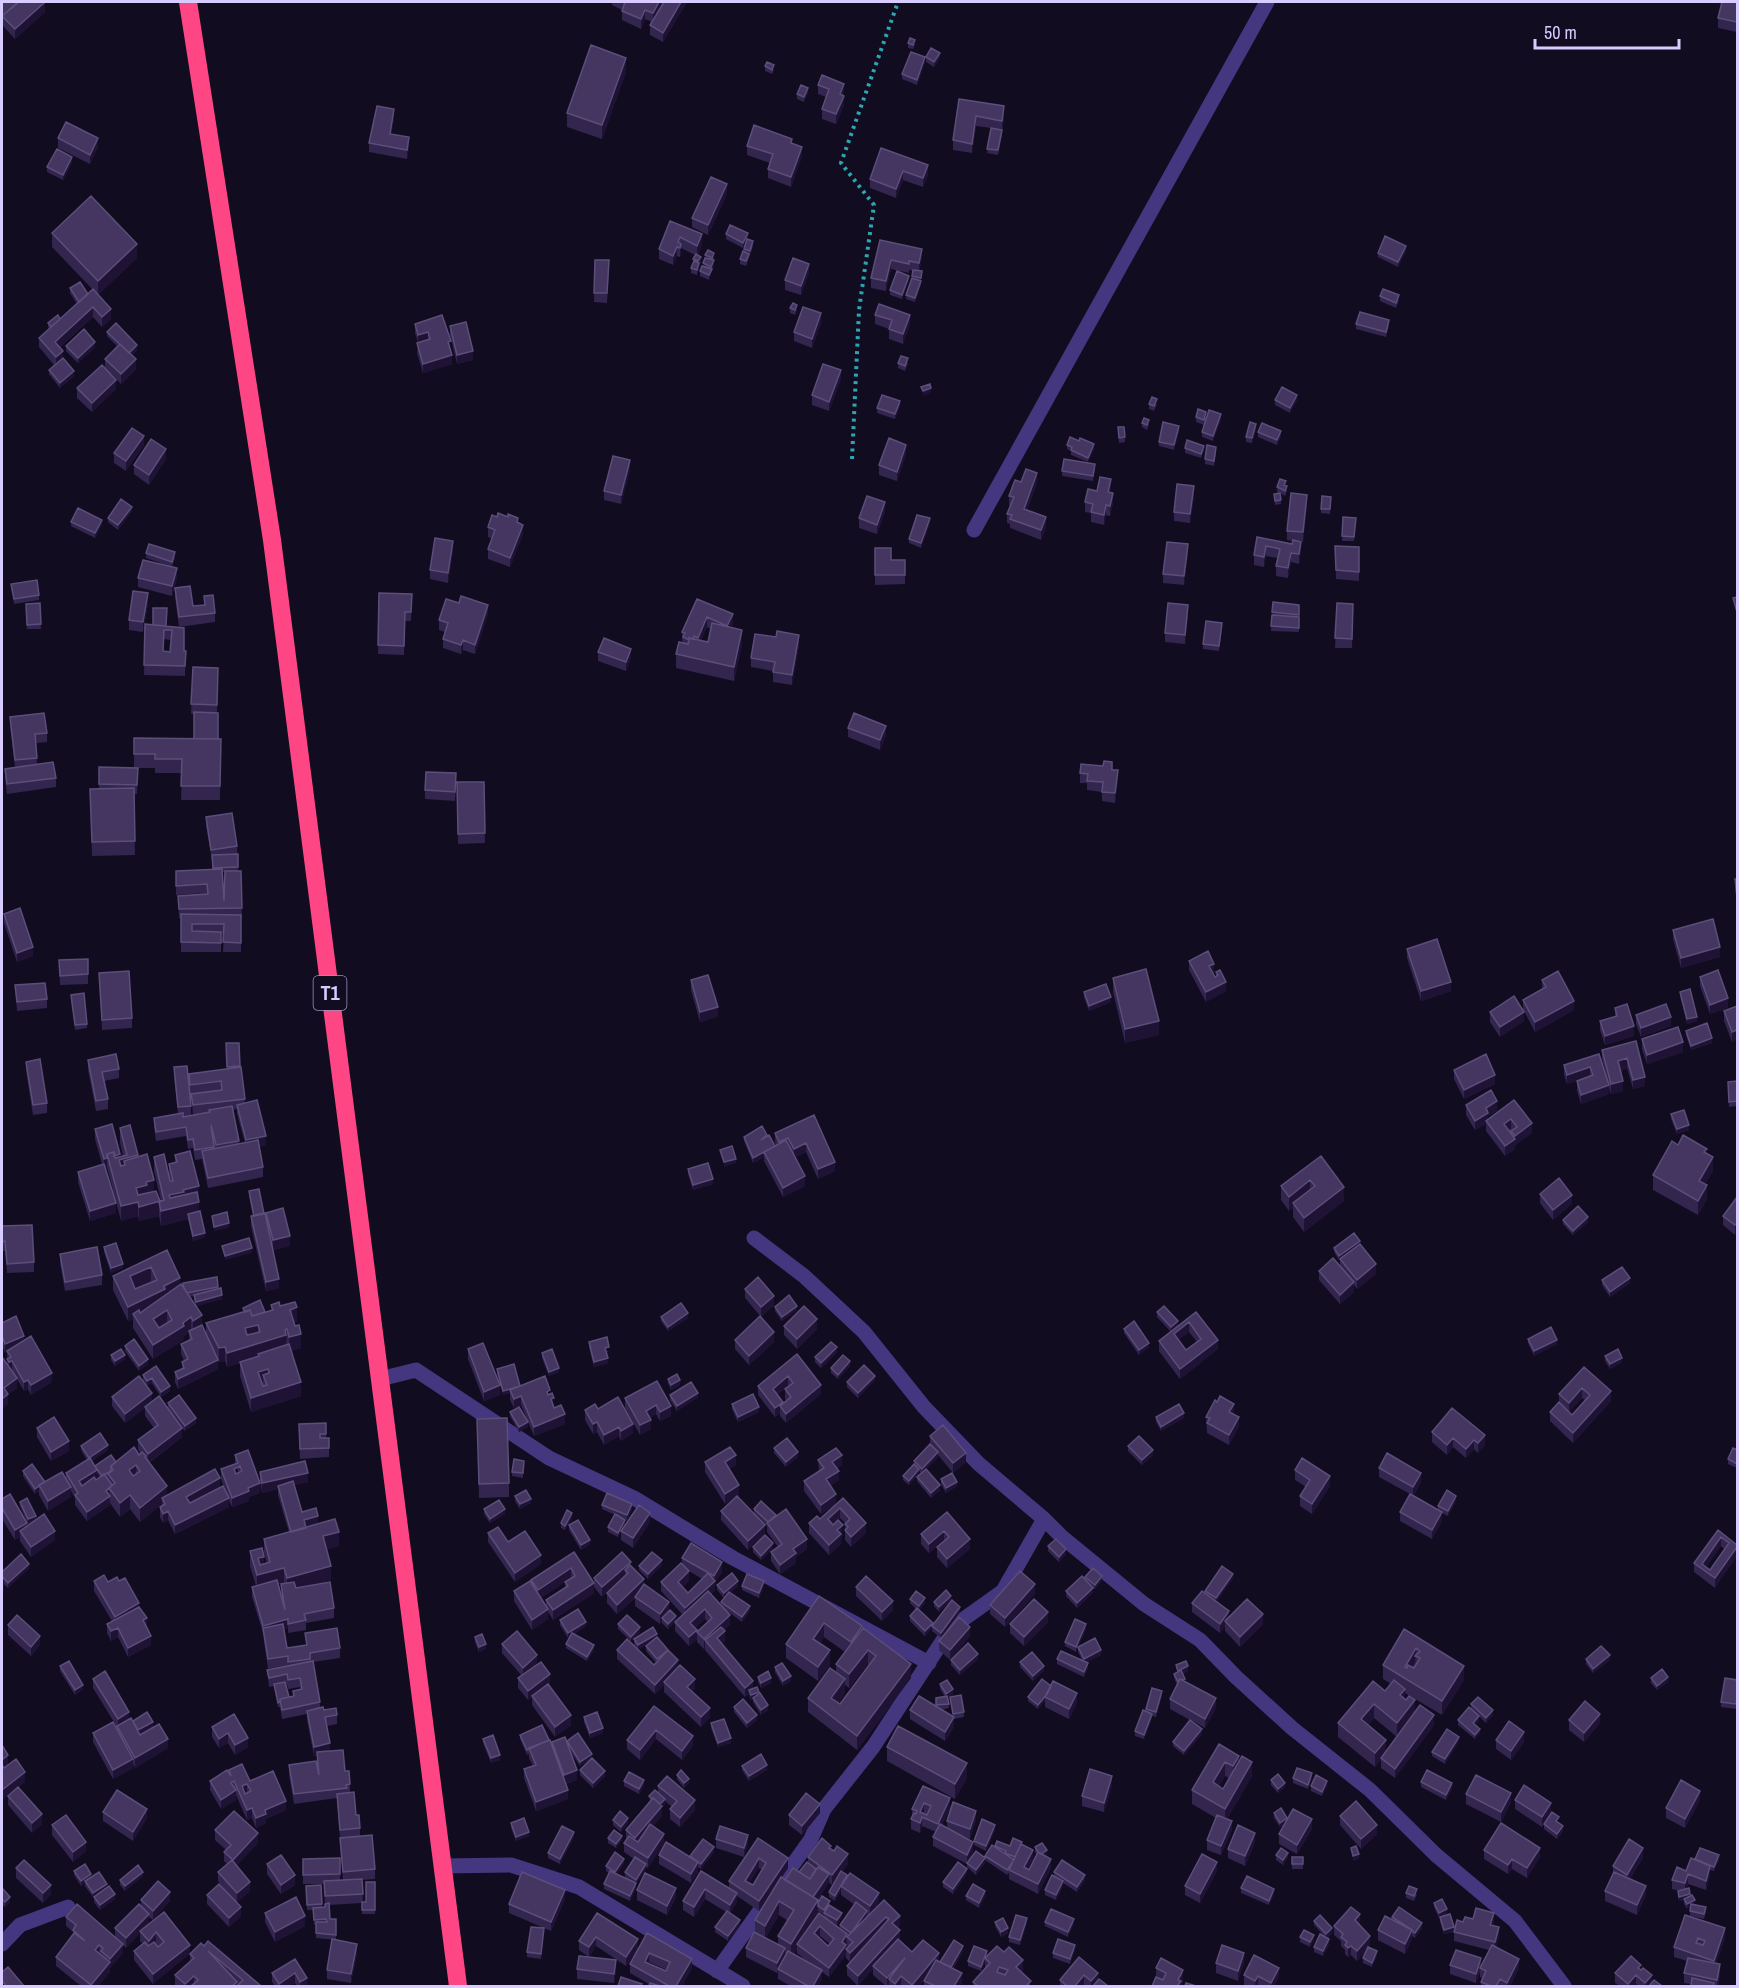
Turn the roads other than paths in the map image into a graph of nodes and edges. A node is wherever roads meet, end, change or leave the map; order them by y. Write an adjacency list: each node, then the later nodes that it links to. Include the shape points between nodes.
1 (188, 2): 5 (highway, T1, via 272,540)
2 (1267, 2): 3 (street)
3 (974, 530)
4 (754, 1238): 6 (street, via 804,1276 864,1332 924,1407 979,1464)
5 (380, 1379): 7 (street, via 416,1370 549,1458 634,1498 733,1558); 8 (highway, T1)
6 (1044, 1519): 7 (street, via 1003,1591 951,1628); 14 (street, via 1144,1604 1200,1640 1292,1728 1371,1790 1436,1855 1515,1921)
7 (929, 1663): 11 (street, via 873,1747 824,1809 811,1839)
8 (443, 1866): 11 (street, via 511,1865 579,1887); 12 (highway, T1)
9 (68, 1907): 10 (street, via 20,1925)
10 (2, 1944)
11 (717, 1971): 13 (street)
12 (458, 1986)
13 (742, 1986)
14 (1564, 1986)

